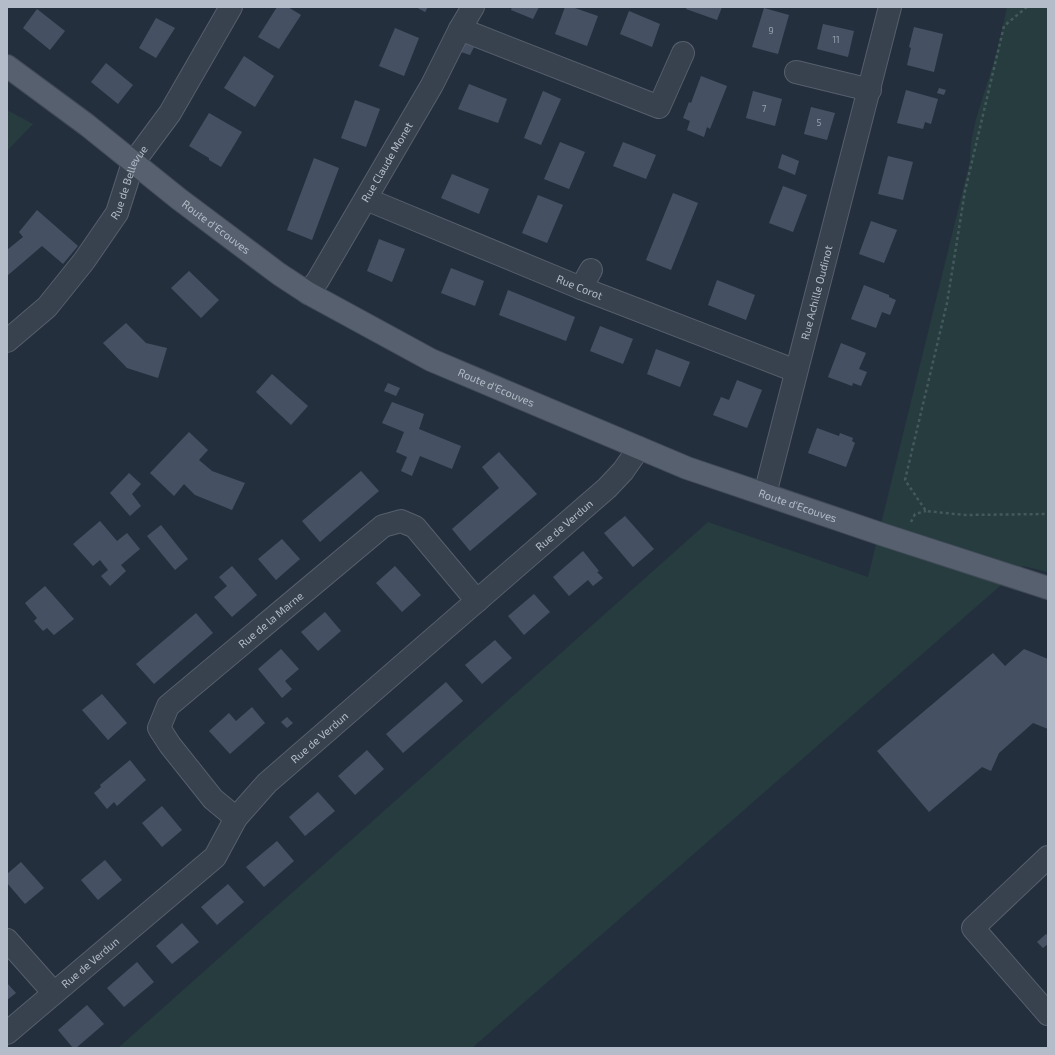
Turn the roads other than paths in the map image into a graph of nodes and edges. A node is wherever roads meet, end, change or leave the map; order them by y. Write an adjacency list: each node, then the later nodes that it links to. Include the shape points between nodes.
1 (231, 7): 9 (street, Rue de Bellevue, via 170,112)
2 (473, 7): 4 (street, Rue Claude Monet)
3 (890, 7): 8 (street, Rue Achille Oudinot)
4 (460, 29): 5 (street, via 659,107); 10 (street, Rue Claude Monet, via 432,85)
5 (683, 53)
6 (7, 66): 9 (main road, Route d'Ecouves)
7 (796, 72): 8 (street)
8 (870, 90): 13 (street, Rue Achille Oudinot, via 812,278)
9 (133, 163): 11 (main road, Route d'Ecouves); 12 (street, Rue de Bellevue, via 117,213 84,262 47,307)
10 (366, 199): 11 (street, Rue Claude Monet); 13 (street, Rue Corot, via 586,279)
11 (308, 293): 14 (main road, Route d'Ecouves, via 431,360)
12 (7, 341)
13 (796, 371): 15 (street, Rue Achille Oudinot)
14 (639, 448): 15 (main road, Route d'Ecouves, via 687,468); 17 (street, Rue de Verdun, via 607,488)
15 (764, 494): 16 (main road, Route d'Ecouves)
16 (1048, 588)
17 (476, 601): 18 (street, Rue de Verdun, via 267,783); 18 (street, Rue de la Marne, via 415,527 401,521 384,526 168,706 159,728 213,799)
18 (236, 818): 21 (street, Rue de Verdun, via 215,857)
19 (1044, 869): 22 (street, via 973,928)
20 (7, 940): 21 (street)
21 (54, 993): 23 (street, Rue de Verdun)
22 (1048, 1014)
23 (7, 1033)

